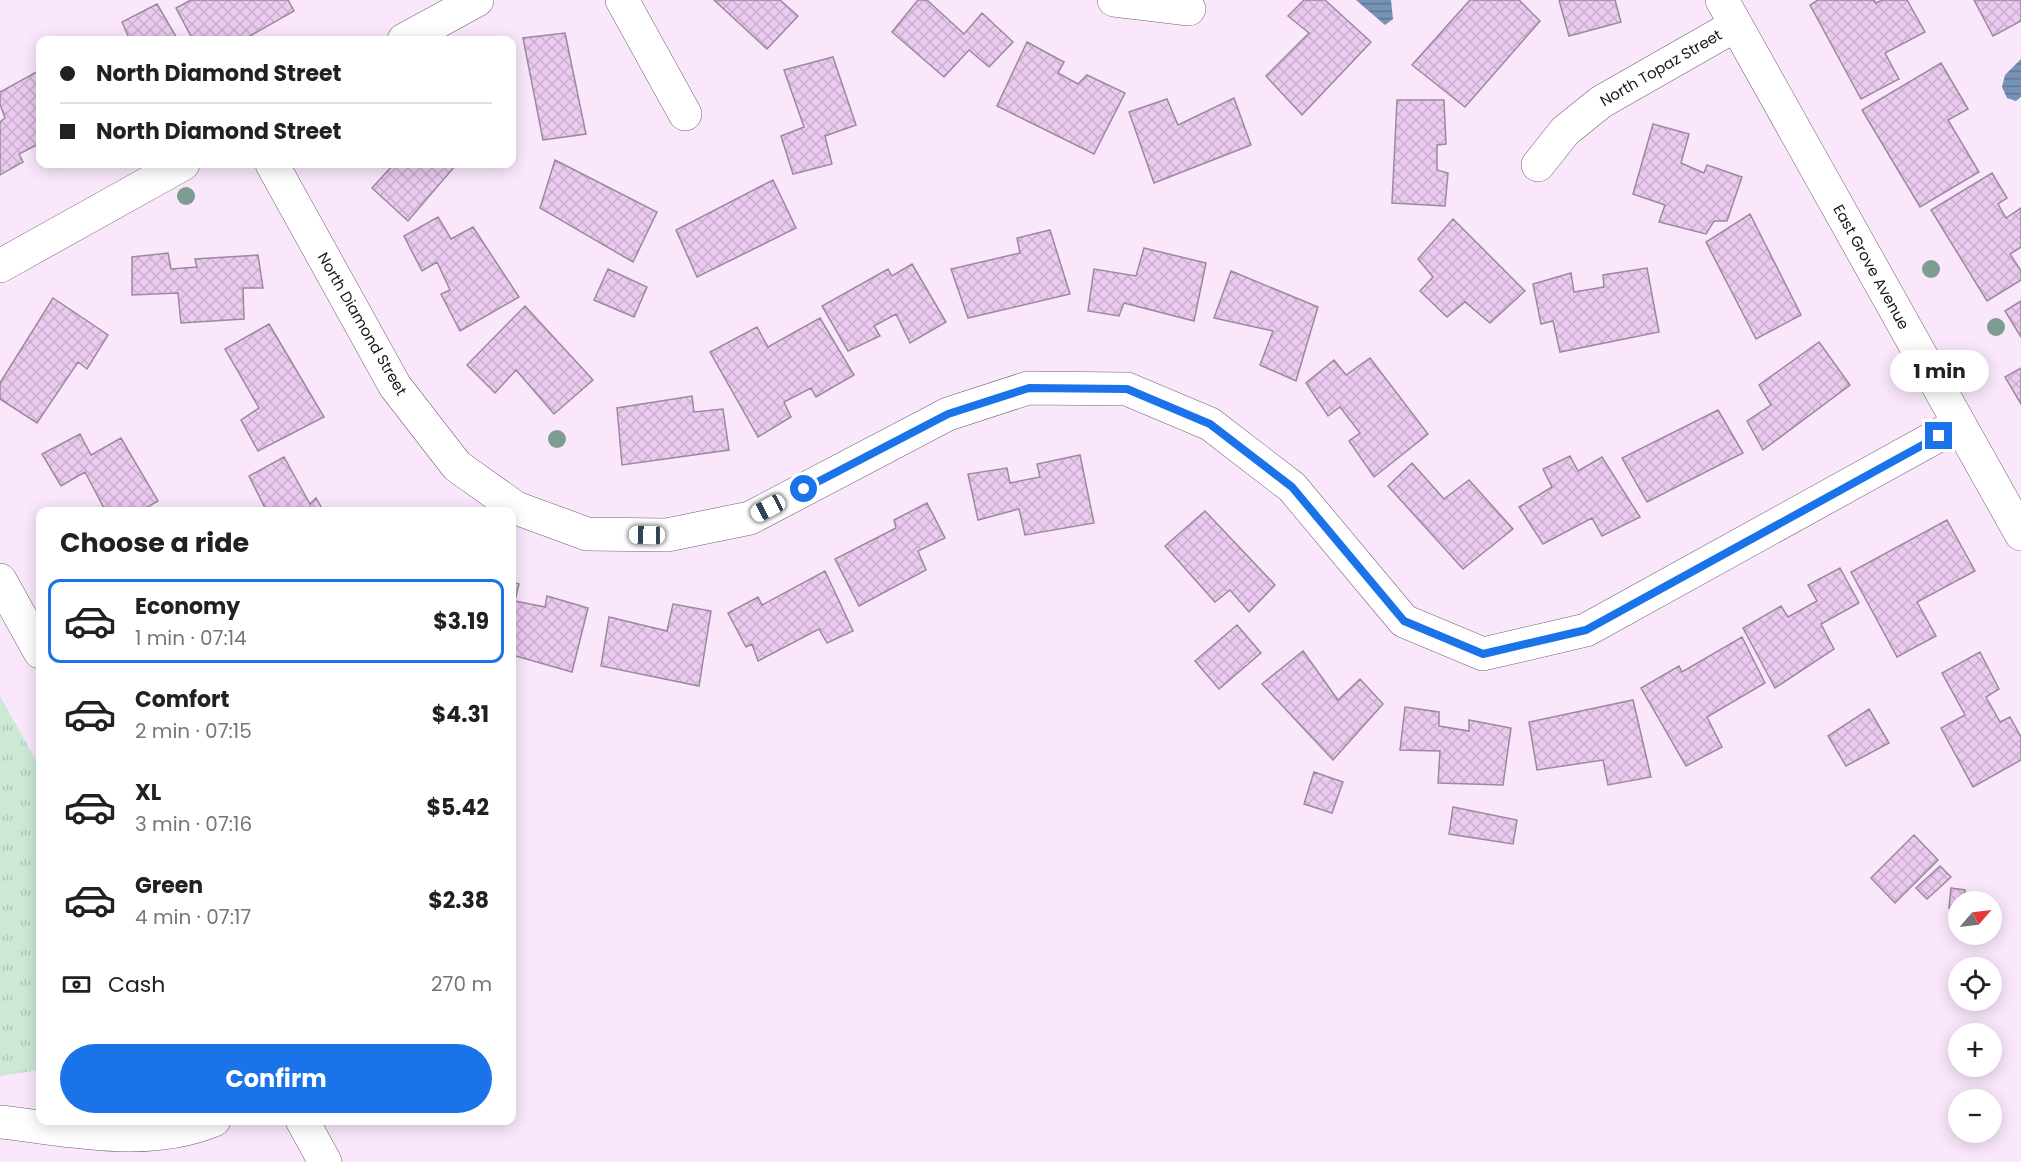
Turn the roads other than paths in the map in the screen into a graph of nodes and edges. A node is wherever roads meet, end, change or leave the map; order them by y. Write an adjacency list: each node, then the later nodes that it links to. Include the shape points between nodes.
1 (477, 0): 6 (street)
2 (622, 0): 7 (street)
3 (1114, 0): 4 (street)
4 (1189, 9)
5 (1729, 12): 8 (street, North Topaz Street, via 1601,102 1565,131); 12 (street, East Grove Avenue)
6 (411, 36)
7 (685, 114)
8 (1538, 165)
9 (176, 168): 11 (street)
10 (274, 168): 13 (street, North Diamond Street, via 395,386 457,466)
11 (0, 266)
12 (1959, 424): 14 (street, North Diamond Street, via 1586,630 1483,654 1404,621 1292,487 1210,424 1127,389 1029,388 948,414 750,518 667,535 587,534); 15 (street, East Grove Avenue)
13 (515, 507)
14 (516, 508)
15 (2021, 534)
16 (0, 580): 17 (street)
17 (36, 645)
18 (0, 1122): 19 (street, via 145,1136 189,1131)
19 (203, 1125)
20 (305, 1125): 21 (street)
21 (325, 1162)

